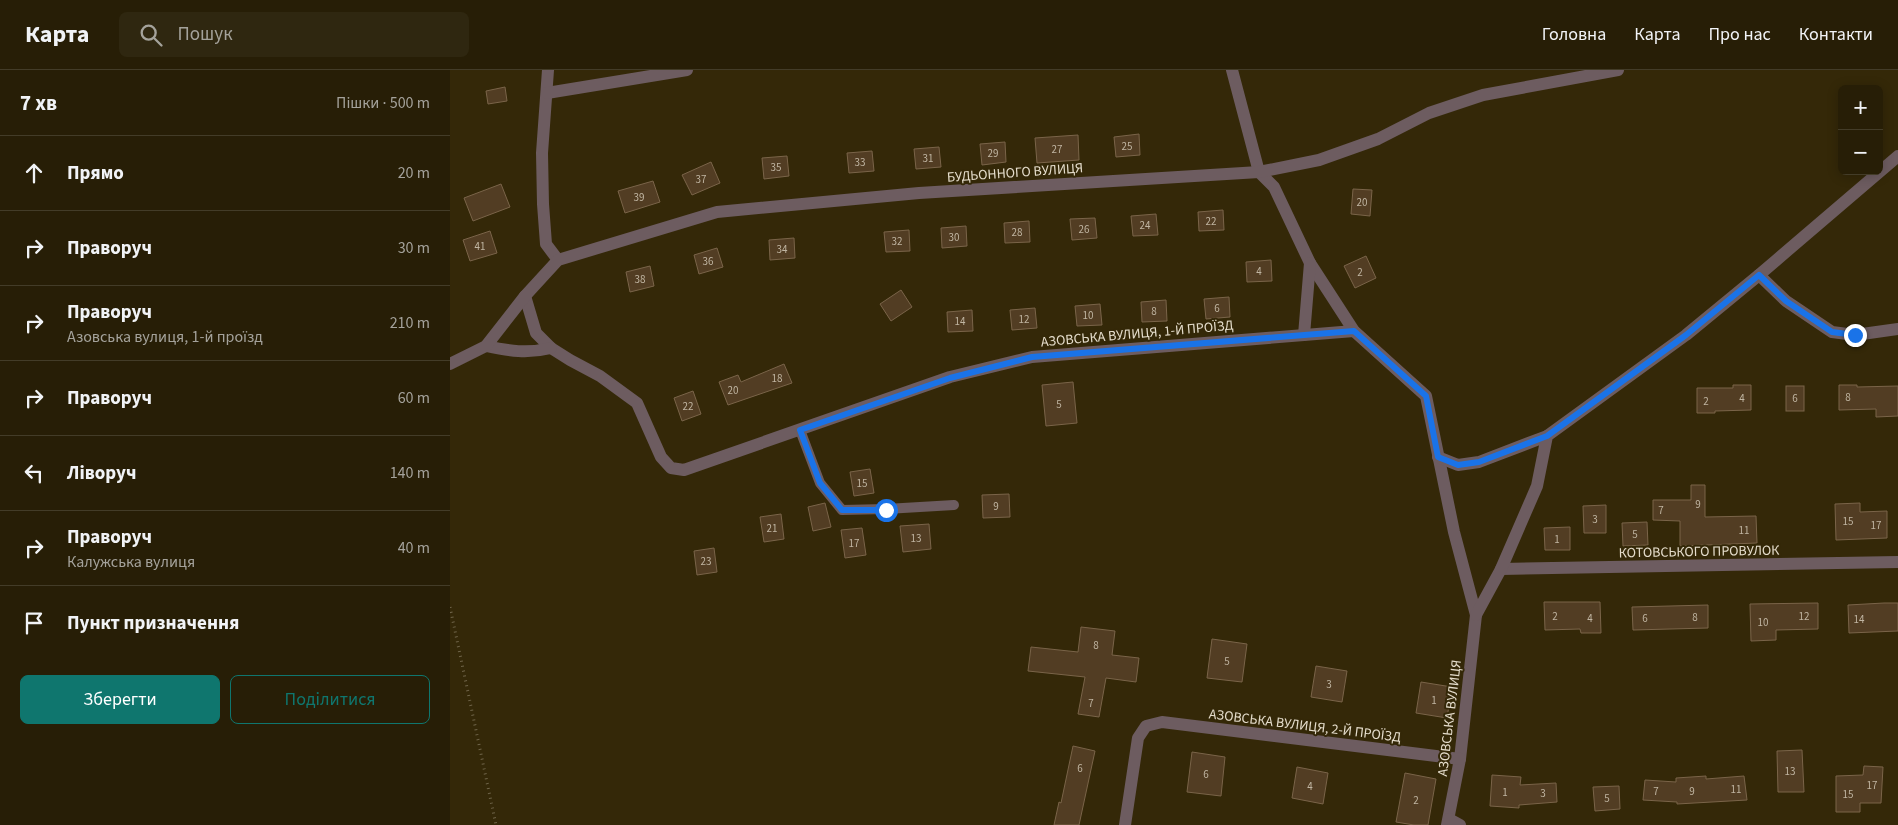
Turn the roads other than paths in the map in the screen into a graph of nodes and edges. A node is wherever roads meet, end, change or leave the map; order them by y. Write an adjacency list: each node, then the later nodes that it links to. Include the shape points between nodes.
1 (548, 70): 5 (street)
2 (687, 70): 5 (street)
3 (1232, 70): 7 (street)
4 (1618, 70): 7 (street, БУДЬОННОГО ВУЛИЦЯ, via 1483,95 1429,113 1378,138 1319,160)
5 (547, 93): 8 (street, via 542,153 543,214 546,244)
6 (1898, 156): 10 (street)
7 (1259, 172): 8 (street, БУДЬОННОГО ВУЛИЦЯ, via 919,193 717,212); 9 (street, via 1274,188)
8 (558, 260): 11 (street)
9 (1310, 263): 13 (street); 14 (street)
10 (1759, 275): 12 (street, via 1786,301 1832,332 1855,335); 19 (street, via 1686,335)
11 (525, 296): 15 (street); 16 (street, via 536,333)
12 (1898, 330)
13 (1354, 331): 14 (street, АЗОВСЬКА ВУЛИЦЯ, 1-Й ПРОЇЗД); 20 (street, via 1426,396)
14 (1304, 335): 18 (street, АЗОВСЬКА ВУЛИЦЯ, 1-Й ПРОЇЗД, via 1032,357 950,378)
15 (486, 346): 16 (street, via 524,352); 17 (street)
16 (551, 348): 18 (street, АЗОВСЬКА ВУЛИЦЯ, 1-Й ПРОЇЗД, via 600,376 637,403 661,457 671,468 684,470)
17 (450, 364)
18 (800, 430): 21 (lane, via 820,483 842,510)
19 (1547, 436): 20 (street, via 1479,462 1458,465); 23 (street, via 1537,486)
20 (1438, 457): 24 (street)
21 (954, 505)
22 (1898, 562): 23 (street, КОТОВСЬКОГО ПРОВУЛОК)
23 (1501, 569): 24 (street)
24 (1476, 615): 25 (street, АЗОВСЬКА ВУЛИЦЯ)
25 (1460, 759): 26 (street, АЗОВСЬКА ВУЛИЦЯ); 27 (street, АЗОВСЬКА ВУЛИЦЯ, 2-Й ПРОЇЗД, via 1162,722 1146,726 1138,738)
26 (1448, 822): 28 (street)
27 (1124, 825)
28 (1460, 825)

